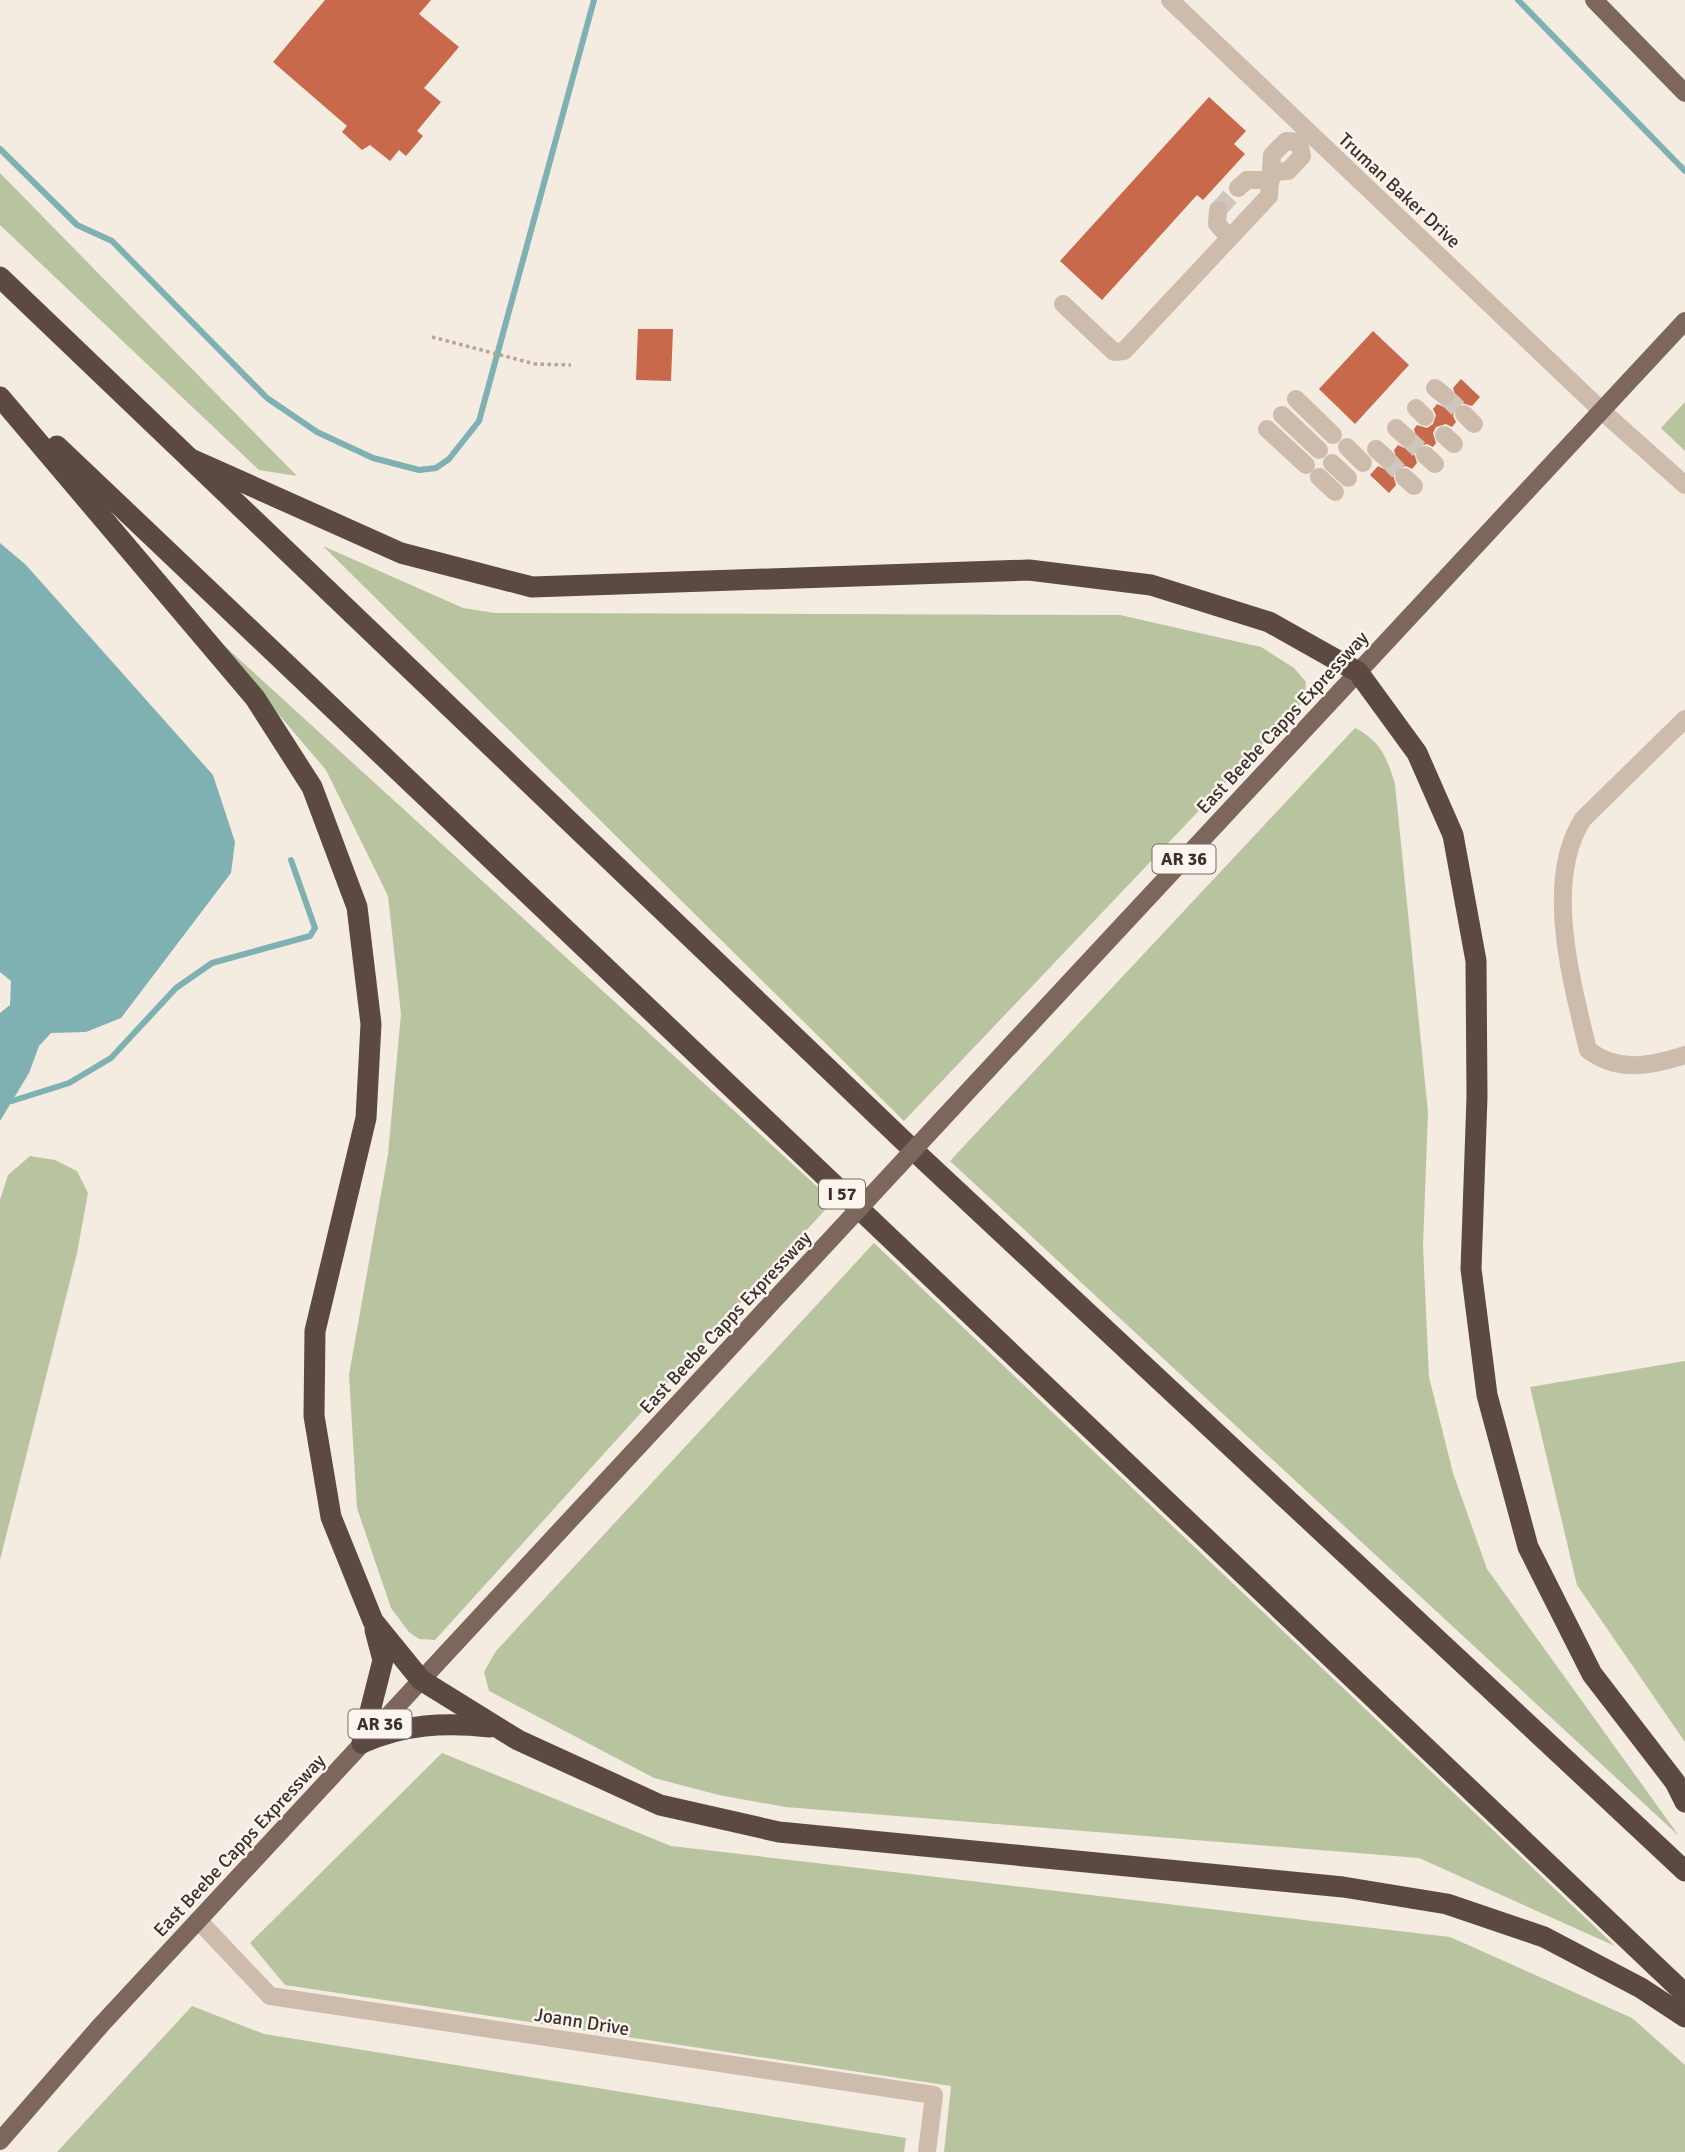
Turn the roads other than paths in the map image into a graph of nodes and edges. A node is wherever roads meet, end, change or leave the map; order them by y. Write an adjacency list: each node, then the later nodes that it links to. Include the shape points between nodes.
1 (1170, 0): 4 (street, Truman Baker Drive)
2 (1594, 0): 3 (main road)
3 (1685, 93)
4 (1304, 137): 5 (street, via 1286,141 1272,155); 14 (street, Truman Baker Drive)
5 (1271, 176): 6 (street, via 1247,180); 8 (street, via 1269,196)
6 (1238, 188)
7 (1218, 210): 8 (street, via 1217,224)
8 (1230, 238): 10 (street, via 1124,351 1114,352)
9 (0, 276): 17 (highway)
10 (1063, 304)
11 (1685, 321): 14 (main road, East Beebe Capps Expressway / AR 36)
12 (0, 394): 25 (highway, via 255,698 312,787 357,907 371,1024 366,1118 315,1331 314,1416 331,1517); 32 (highway, I 57)
13 (1296, 399): 18 (street)
14 (1602, 411): 20 (street, Truman Baker Drive); 22 (main road, East Beebe Capps Expressway / AR 36)
15 (1282, 415): 19 (street)
16 (1267, 429): 21 (street)
17 (191, 459): 22 (highway, via 401,553 532,587 1029,570 1151,585 1256,617); 30 (highway, via 919,1156)
18 (1363, 463)
19 (1348, 478)
20 (1685, 485)
21 (1335, 492)
22 (1358, 672): 26 (main road, East Beebe Capps Expressway / AR 36, bridge); 29 (highway, via 1417,753 1453,835 1476,961 1471,1269 1487,1395 1528,1547 1592,1674 1675,1782)
23 (1685, 719): 24 (street, via 1583,818 1566,852 1563,910 1588,1050 1603,1061 1641,1067)
24 (1685, 1055)
25 (373, 1621): 26 (highway); 28 (highway, via 383,1660)
26 (421, 1680): 27 (highway); 28 (main road, East Beebe Capps Expressway / AR 36)
27 (495, 1727): 28 (highway, via 440,1724 389,1731); 33 (highway, via 660,1805 779,1832 1343,1887 1447,1904 1544,1937 1641,1988)
28 (362, 1743): 31 (main road, East Beebe Capps Expressway / AR 36)
29 (1685, 1802)
30 (1685, 1871)
31 (198, 1920): 34 (main road, East Beebe Capps Expressway / AR 36); 35 (street, Joann Drive, via 270,1996 934,2095)
32 (1685, 1994)
33 (1685, 2017)
34 (0, 2141)
35 (927, 2152)

